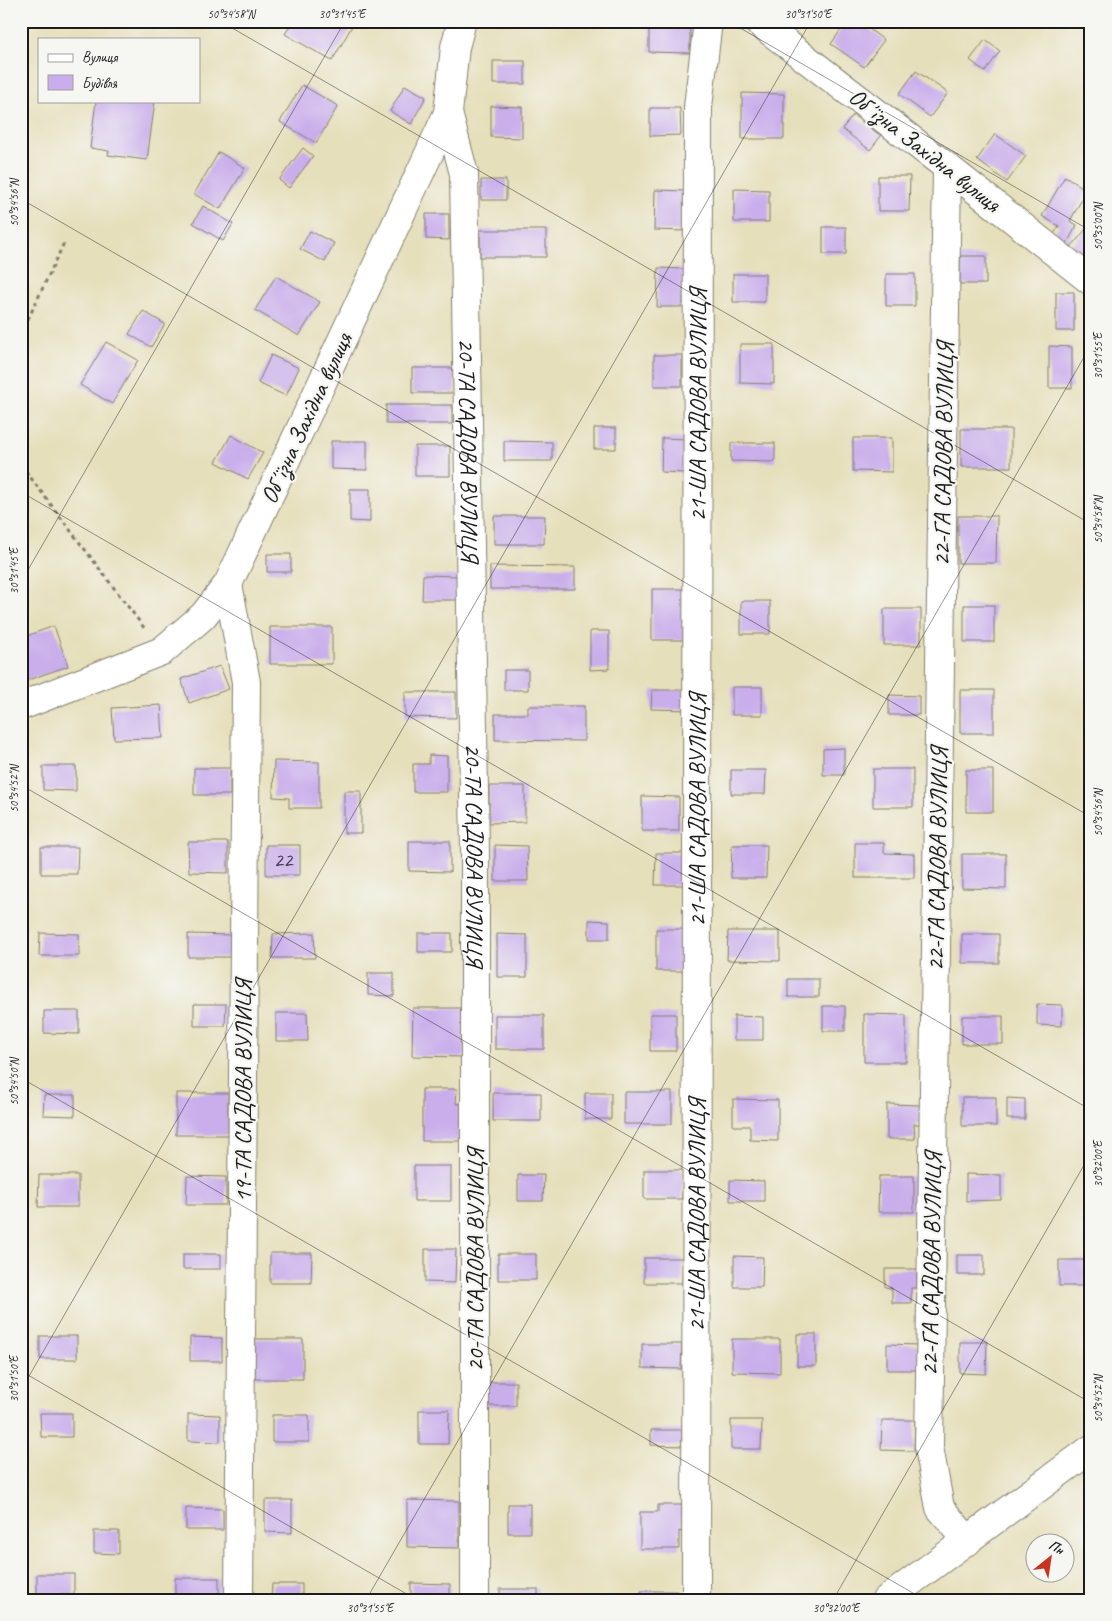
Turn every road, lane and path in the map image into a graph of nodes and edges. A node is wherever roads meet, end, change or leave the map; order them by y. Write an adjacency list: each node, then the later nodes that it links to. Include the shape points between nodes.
1 (462, 21): 4 (street, Обʼїзна Західна вулиця, via 455,47)
2 (708, 21): 17 (street, 21-ША САДОВА ВУЛИЦЯ, via 698,107)
3 (757, 21): 5 (street, Обʼїзна Західна вулиця)
4 (448, 113): 10 (street, Обʼїзна Західна вулиця); 16 (street, 20-ТА САДОВА ВУЛИЦЯ, via 465,184 476,852)
5 (947, 167): 7 (street, Обʼїзна Західна вулиця); 14 (street, 22-ГА САДОВА ВУЛИЦЯ, via 929,1447 940,1508)
6 (64, 243): 8 (path)
7 (1091, 281)
8 (21, 334)
9 (21, 464): 11 (path)
10 (228, 584): 11 (street, Обʼїзна Західна вулиця, via 203,616); 15 (street, 19-ТА САДОВА ВУЛИЦЯ, via 246,682)
11 (162, 651): 12 (street, Обʼїзна Західна вулиця)
12 (21, 706)
13 (1091, 1449): 14 (street)
14 (968, 1541): 18 (street)
15 (239, 1600)
16 (475, 1600)
17 (696, 1600)
18 (886, 1600)

